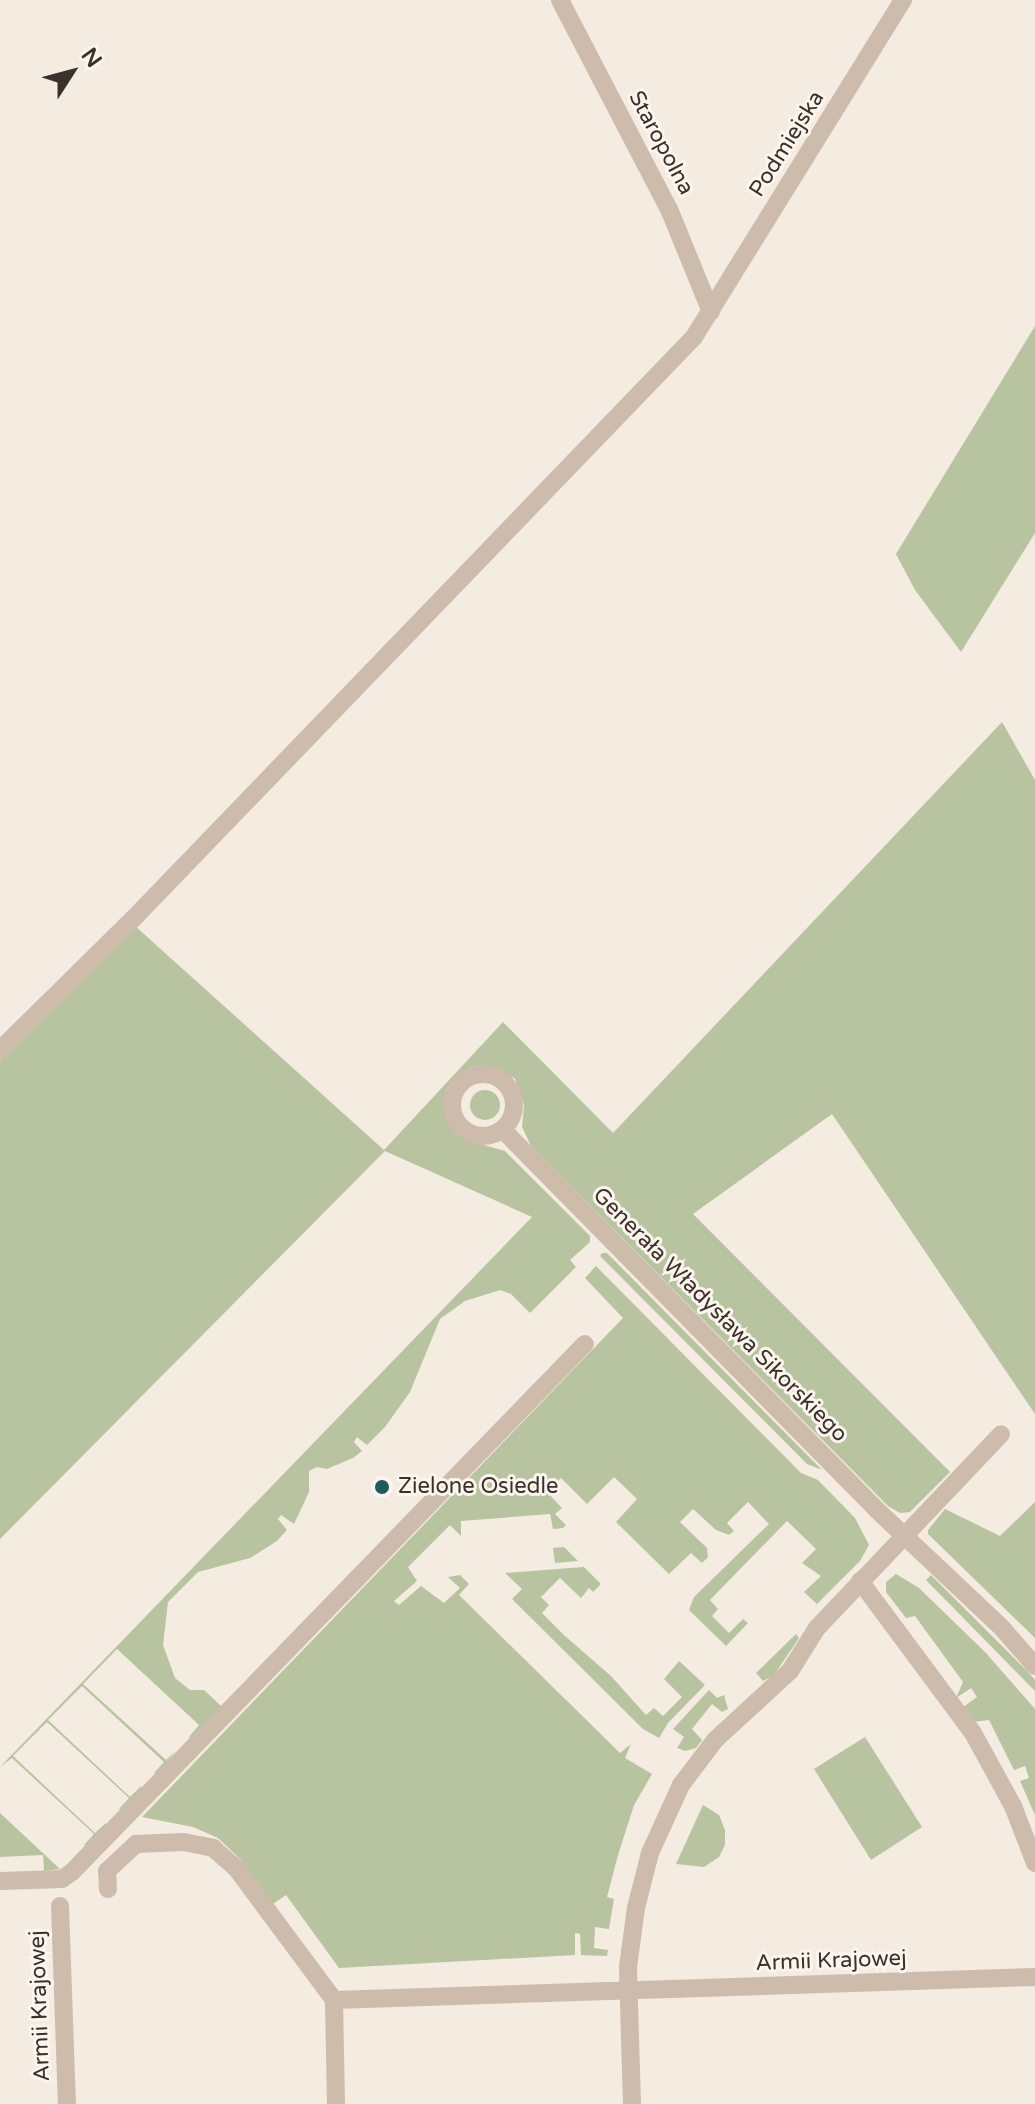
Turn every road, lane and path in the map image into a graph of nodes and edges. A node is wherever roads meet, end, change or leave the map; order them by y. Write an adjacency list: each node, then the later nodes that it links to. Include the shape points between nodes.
1 (560, 0): 3 (street, Staropolna, via 669,209)
2 (903, 0): 3 (street, Podmiejska)
3 (711, 312): 4 (street, Podmiejska, via 685,347)
4 (0, 1050)
5 (503, 1130): 8 (street, Generała Władysława Sikorskiego)
6 (585, 1344): 12 (street, via 72,1872 62,1879)
7 (1001, 1434): 8 (street)
8 (902, 1535): 9 (street); 10 (street, Generała Władysława Sikorskiego)
9 (860, 1581): 11 (street, via 973,1733 1013,1806); 16 (street, via 817,1628 790,1671 715,1740 681,1785 654,1843 639,1894)
10 (1035, 1666)
11 (1035, 1863)
12 (0, 1881)
13 (108, 1889): 17 (street, via 107,1871 136,1844 183,1842 213,1848 236,1868)
14 (60, 1906): 18 (street, Armii Krajowej)
15 (1035, 1977): 16 (street, Armii Krajowej)
16 (628, 1993): 17 (street, Armii Krajowej); 20 (street)
17 (334, 2000): 19 (street)
18 (67, 2104)
19 (336, 2104)
20 (632, 2104)

